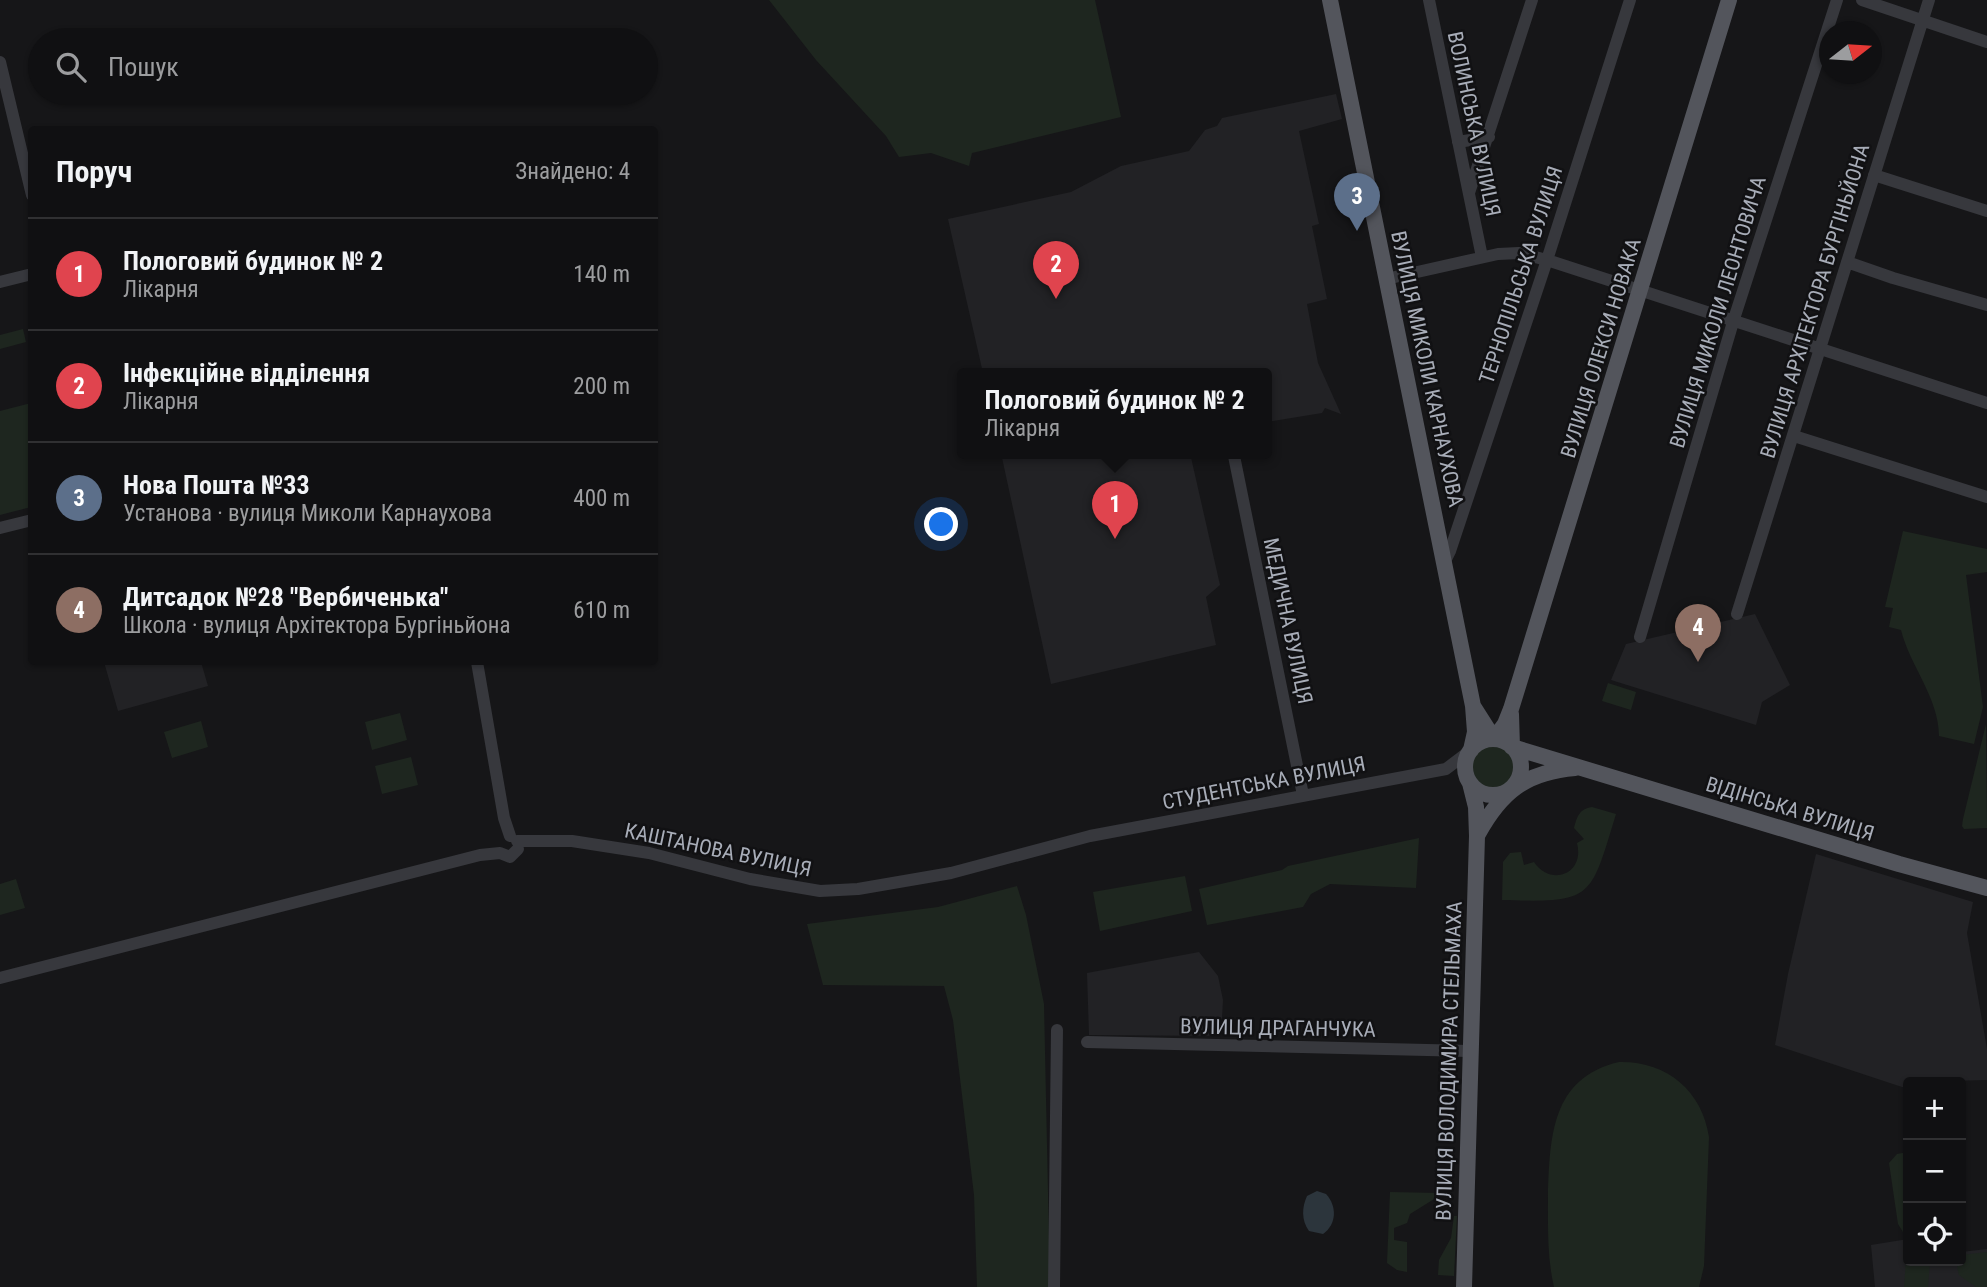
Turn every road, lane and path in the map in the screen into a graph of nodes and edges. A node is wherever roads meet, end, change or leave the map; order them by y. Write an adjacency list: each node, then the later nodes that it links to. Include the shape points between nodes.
1 (1330, 0): 22 (main road, ВУЛИЦЯ МИКОЛИ КАРНАУХОВА)
2 (1429, 0): 13 (street, ВОЛИНСЬКА ВУЛИЦЯ)
3 (1532, 0): 12 (street)
4 (1630, 0): 19 (street, ТЕРНОПІЛЬСЬКА ВУЛИЦЯ)
5 (1729, 0): 24 (main road, ВУЛИЦЯ ОЛЕКСИ НОВАКА)
6 (1837, 0): 26 (street, ВУЛИЦЯ МИКОЛИ ЛЕОНТОВИЧА)
7 (1862, 0): 9 (street)
8 (1928, 0): 9 (street, ВУЛИЦЯ АРХІТЕКТОРА БУРГІНЬЙОНА)
9 (1922, 20): 10 (street); 14 (street, ВУЛИЦЯ АРХІТЕКТОРА БУРГІНЬЙОНА)
10 (1987, 42)
11 (0, 62): 15 (street)
12 (1489, 137): 13 (street); 16 (street)
13 (1458, 142): 16 (street, ВОЛИНСЬКА ВУЛИЦЯ)
14 (1874, 175): 17 (street); 20 (street, ВУЛИЦЯ АРХІТЕКТОРА БУРГІНЬЙОНА)
15 (28, 178)
16 (1469, 194): 18 (street, ВОЛИНСЬКА ВУЛИЦЯ)
17 (1987, 211)
18 (1482, 257): 19 (street, via 1519,253); 22 (street)
19 (1547, 260): 24 (street); 34 (street, ТЕРНОПІЛЬСЬКА ВУЛИЦЯ)
20 (1847, 262): 25 (street); 27 (street, ВУЛИЦЯ АРХІТЕКТОРА БУРГІНЬЙОНА)
21 (28, 275): 23 (street)
22 (1386, 279): 34 (main road, ВУЛИЦЯ МИКОЛИ КАРНАУХОВА)
23 (0, 282)
24 (1640, 291): 26 (street); 39 (main road, ВУЛИЦЯ ОЛЕКСИ НОВАКА)
25 (1987, 305)
26 (1732, 322): 27 (street); 36 (street, ВУЛИЦЯ МИКОЛИ ЛЕОНТОВИЧА)
27 (1819, 350): 28 (street); 29 (street, ВУЛИЦЯ АРХІТЕКТОРА БУРГІНЬЙОНА)
28 (1987, 403)
29 (1794, 436): 31 (street); 35 (street, ВУЛИЦЯ АРХІТЕКТОРА БУРГІНЬЙОНА)
30 (1235, 459): 47 (street, МЕДИЧНА ВУЛИЦЯ)
31 (1987, 497)
32 (28, 521): 33 (street)
33 (0, 528)
34 (1444, 561): 38 (main road, ВУЛИЦЯ МИКОЛИ КАРНАУХОВА)
35 (1737, 614)
36 (1640, 637)
37 (478, 665): 50 (street)
38 (1473, 706): 40 (main road, ВУЛИЦЯ МИКОЛИ КАРНАУХОВА); 42 (main road, ВУЛИЦЯ МИКОЛИ КАРНАУХОВА)
39 (1511, 709): 40 (main road, ВУЛИЦЯ ОЛЕКСИ НОВАКА); 41 (main road, ВУЛИЦЯ ОЛЕКСИ НОВАКА)
40 (1494, 739): 41 (main road); 42 (main road)
41 (1513, 747): 43 (main road, ВІДІНСЬКА ВУЛИЦЯ); 46 (main road, via 1521,769)
42 (1471, 750): 44 (street); 45 (main road, via 1465,769)
43 (1582, 768): 46 (main road, ВІДІНСЬКА ВУЛИЦЯ, via 1537,775); 51 (main road, ВІДІНСЬКА ВУЛИЦЯ)
44 (1446, 769): 45 (street); 47 (street, СТУДЕНТСЬКА ВУЛИЦЯ)
45 (1470, 783): 46 (main road, via 1493,795); 49 (main road, ВУЛИЦЯ ВОЛОДИМИРА СТЕЛЬМАХА)
46 (1509, 790): 49 (main road, ВУЛИЦЯ ВОЛОДИМИРА СТЕЛЬМАХА)
47 (1303, 795): 48 (street, СТУДЕНТСЬКА ВУЛИЦЯ)
48 (1090, 836): 50 (street, КАШТАНОВА ВУЛИЦЯ, via 951,873 858,890 820,891 572,841)
49 (1477, 836): 55 (main road, ВУЛИЦЯ ВОЛОДИМИРА СТЕЛЬМАХА)
50 (508, 844): 52 (street, КАШТАНОВА ВУЛИЦЯ)
51 (1987, 888)
52 (0, 978)
53 (1057, 1030): 56 (street)
54 (1087, 1042): 55 (street, ВУЛИЦЯ ДРАГАНЧУКА)
55 (1469, 1051): 57 (main road, ВУЛИЦЯ ВОЛОДИМИРА СТЕЛЬМАХА)
56 (1054, 1287)
57 (1464, 1287)

